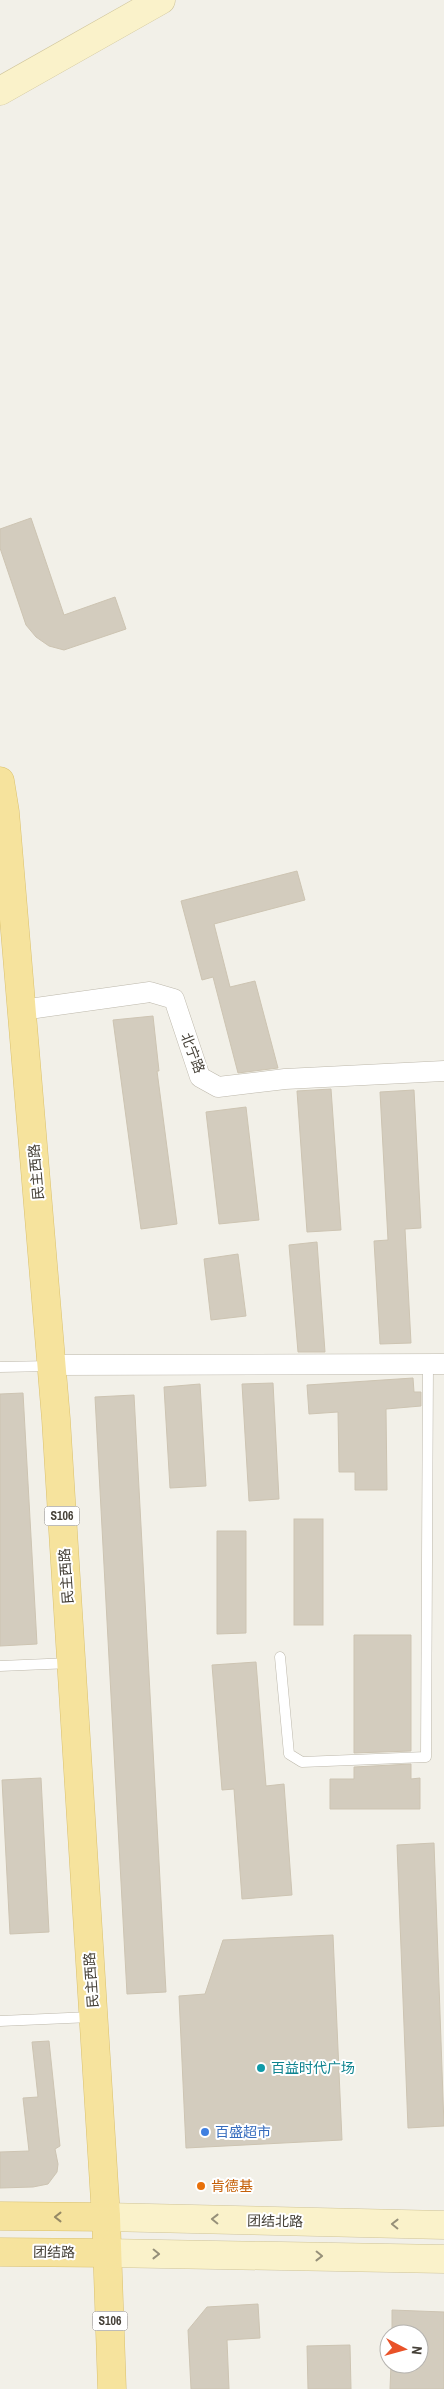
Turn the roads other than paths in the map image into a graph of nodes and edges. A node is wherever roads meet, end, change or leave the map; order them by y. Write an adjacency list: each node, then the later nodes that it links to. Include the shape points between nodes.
1 (160, 0): 2 (main road)
2 (0, 91)
3 (0, 781): 4 (main road, 民主西路 / S106, via 6,812)
4 (22, 1010): 5 (street, 北宁路, via 150,992 174,999 200,1077 218,1088 285,1079); 7 (main road, 民主西路 / S106)
5 (444, 1072)
6 (436, 1364): 7 (street); 9 (lane, via 426,1758 302,1762 289,1754)
7 (52, 1366): 8 (lane); 10 (main road, 民主西路 / S106)
8 (0, 1367)
9 (280, 1657)
10 (72, 1663): 11 (lane); 12 (main road, 民主西路 / S106)
11 (0, 1666)
12 (94, 2017): 13 (lane); 15 (main road, 民主西路 / S106)
13 (0, 2021)
14 (0, 2216): 15 (main road, one-way to 14)
15 (106, 2217): 16 (main road, 团结北路, one-way to 15); 18 (main road, 民主西路 / S106)
16 (444, 2225)
17 (0, 2252): 18 (main road, 团结路)
18 (107, 2253): 19 (main road, one-way to 19); 20 (main road, S106)
19 (444, 2258)
20 (112, 2389)

